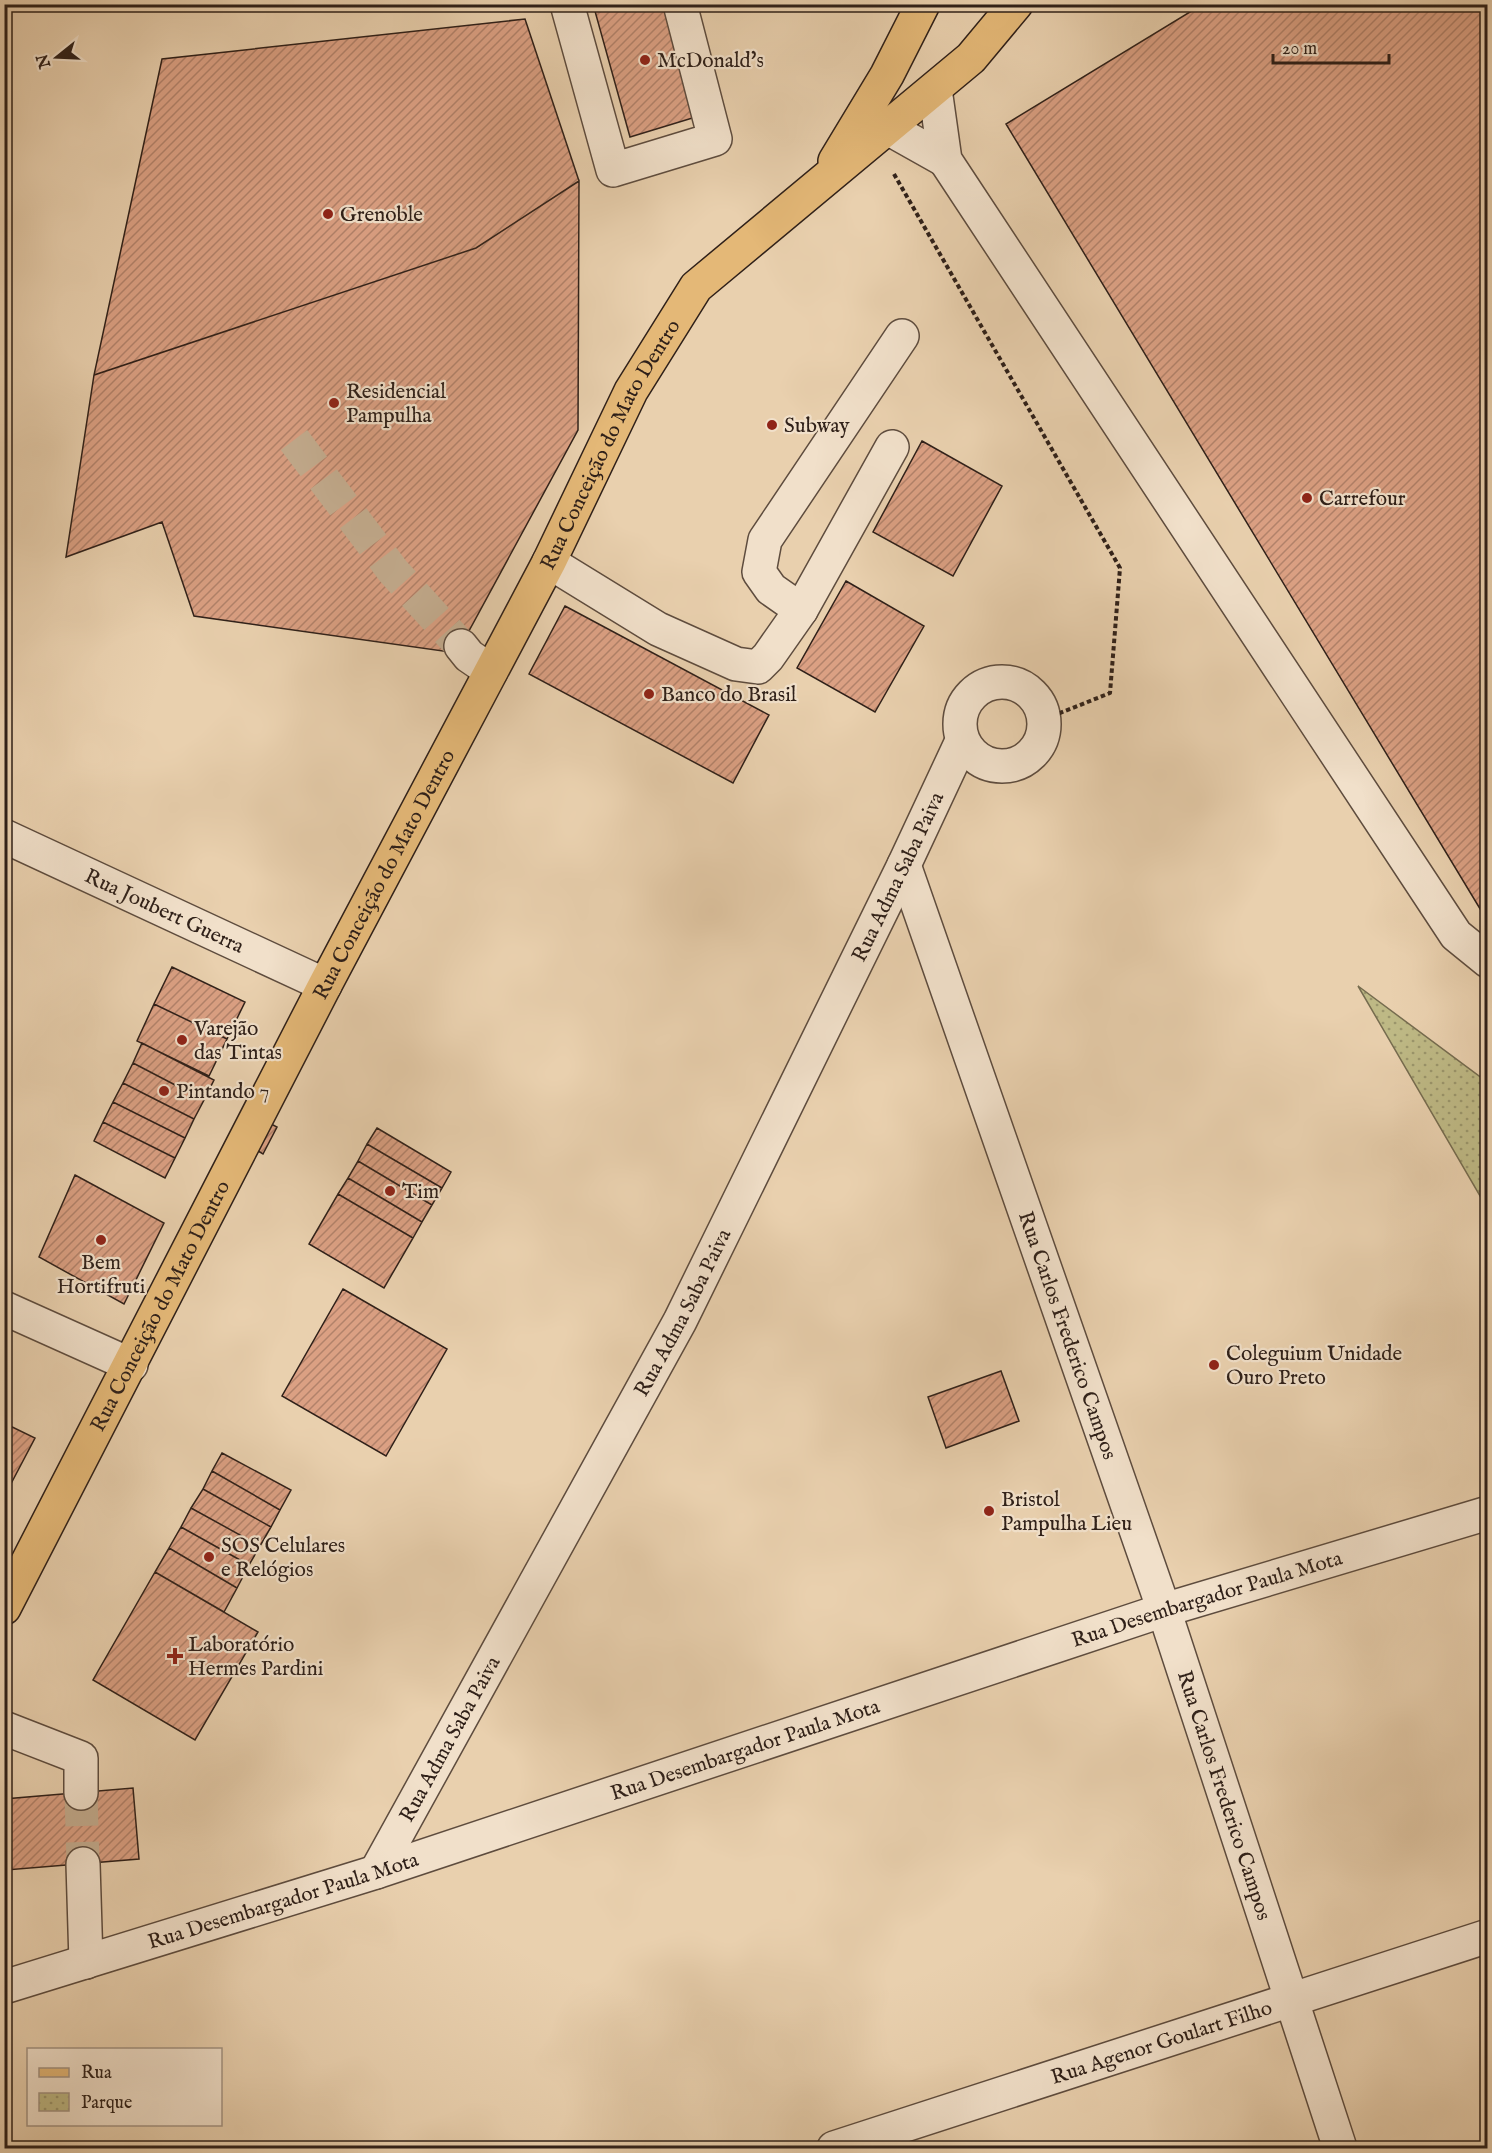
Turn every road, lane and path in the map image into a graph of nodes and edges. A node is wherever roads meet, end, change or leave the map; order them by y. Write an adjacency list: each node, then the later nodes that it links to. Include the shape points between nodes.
1 (567, 4): 2 (street, via 613,170 715,139)
2 (680, 4)
3 (905, 4): 6 (main road)
4 (923, 4): 6 (main road, Rua Conceição do Mato Dentro)
5 (1016, 4): 7 (main road, Rua Conceição do Mato Dentro, via 971,58)
6 (903, 44): 10 (main road, Rua Conceição do Mato Dentro)
7 (935, 89): 8 (main road, Rua Conceição do Mato Dentro); 9 (street)
8 (881, 134): 9 (street); 10 (main road, Rua Conceição do Mato Dentro); 17 (path, via 1120,568 1110,693)
9 (945, 160): 21 (street, via 1456,935)
10 (820, 185): 13 (main road, Rua Conceição do Mato Dentro, via 696,287 631,391)
11 (902, 336): 14 (street, via 765,540 759,572 771,589)
12 (892, 447): 14 (street)
13 (549, 562): 14 (street, via 658,629 736,664 758,667); 16 (main road, Rua Conceição do Mato Dentro)
14 (801, 610)
15 (461, 646): 16 (street)
16 (491, 671): 22 (main road, Rua Conceição do Mato Dentro)
17 (1044, 718): 18 (street, via 1044,732 1035,750 1020,764 993,766 980,761); 18 (street, Rua Adma Saba Paiva, via 1032,693 1019,685 991,683 967,699 959,727)
18 (963, 741): 20 (street, Rua Adma Saba Paiva)
19 (4, 836): 22 (street, Rua Joubert Guerra)
20 (904, 865): 28 (street, Rua Carlos Frederico Campos); 32 (street, Rua Adma Saba Paiva, via 680,1321)
21 (1488, 961)
22 (325, 985): 24 (main road, Rua Conceição do Mato Dentro)
23 (4, 1308): 24 (street)
24 (131, 1365): 26 (main road, Rua Conceição do Mato Dentro)
25 (1488, 1513): 28 (street, Rua Desembargador Paula Mota)
26 (12, 1579): 27 (main road, Rua Conceição do Mato Dentro)
27 (4, 1608)
28 (1164, 1610): 32 (street, Rua Desembargador Paula Mota); 36 (street, Rua Carlos Frederico Campos)
29 (4, 1728): 30 (street, via 81,1758)
30 (81, 1793)
31 (83, 1864): 34 (street)
32 (376, 1872): 34 (street, Rua Desembargador Paula Mota)
33 (1488, 1936): 36 (street, Rua Agenor Goulart Filho)
34 (86, 1962): 35 (street, Rua Desembargador Paula Mota)
35 (4, 1987)
36 (1292, 2001): 37 (street, Rua Agenor Goulart Filho); 38 (street, Rua Carlos Frederico Campos)
37 (834, 2148)
38 (1340, 2148)

